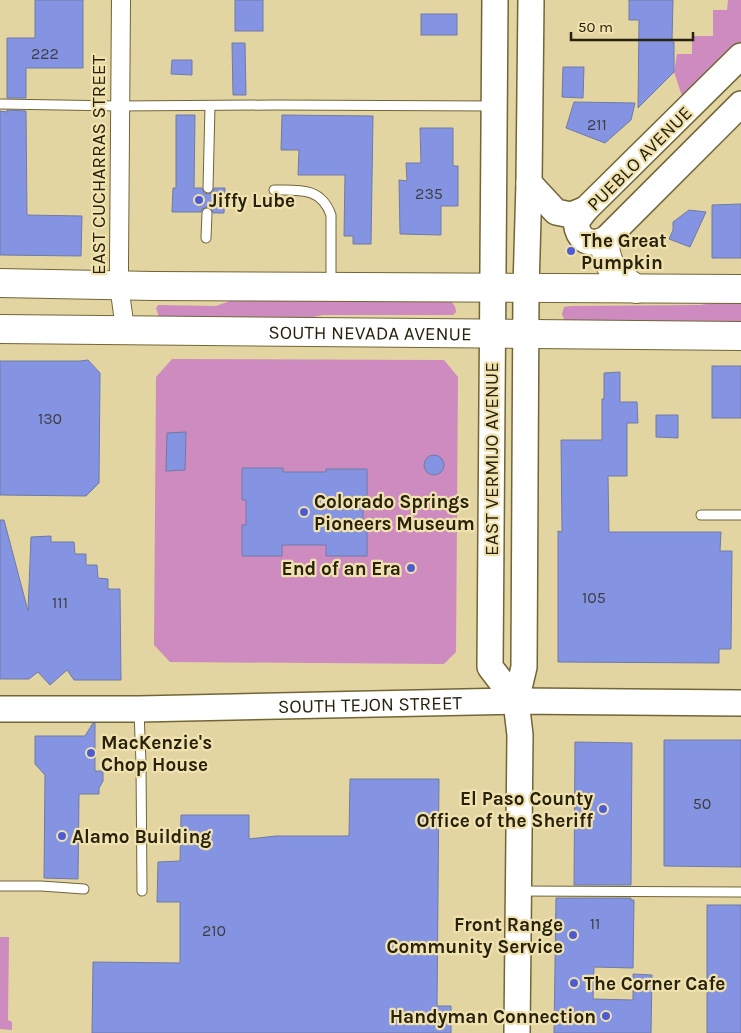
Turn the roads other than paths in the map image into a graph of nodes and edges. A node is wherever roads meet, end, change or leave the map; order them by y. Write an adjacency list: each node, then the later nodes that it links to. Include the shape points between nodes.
1 (121, 0): 7 (street, EAST CUCHARRAS STREET)
2 (495, 0): 9 (street, EAST VERMIJO AVENUE)
3 (531, 0): 10 (street, EAST VERMIJO AVENUE)
4 (741, 56): 13 (street, PUEBLO AVENUE)
5 (0, 104): 7 (lane)
6 (741, 104): 16 (street, PUEBLO AVENUE)
7 (119, 106): 8 (lane); 18 (street, EAST CUCHARRAS STREET)
8 (210, 106): 9 (lane); 11 (lane)
9 (493, 106): 20 (street, EAST VERMIJO AVENUE)
10 (530, 183): 13 (street, via 556,212 571,215); 21 (street, EAST VERMIJO AVENUE)
11 (208, 188)
12 (274, 190): 19 (lane, via 305,190 328,206 331,215)
13 (586, 209): 16 (street, PUEBLO AVENUE, via 576,222 578,232 589,242)
14 (207, 212): 15 (lane)
15 (206, 238)
16 (604, 241): 22 (main road, via 606,256 614,272)
17 (0, 283): 18 (main road)
18 (119, 285): 19 (main road); 25 (street, EAST CUCHARRAS STREET)
19 (331, 287): 20 (main road)
20 (493, 288): 21 (main road); 26 (street, EAST VERMIJO AVENUE)
21 (526, 288): 22 (main road); 27 (street, EAST VERMIJO AVENUE)
22 (636, 289): 23 (main road)
23 (741, 289)
24 (0, 329): 25 (main road, SOUTH NEVADA AVENUE)
25 (125, 329): 26 (main road, SOUTH NEVADA AVENUE)
26 (493, 334): 27 (main road, SOUTH NEVADA AVENUE); 31 (street, EAST VERMIJO AVENUE, via 490,667)
27 (526, 334): 28 (main road, SOUTH NEVADA AVENUE); 31 (street, EAST VERMIJO AVENUE, via 524,667)
28 (741, 336)
29 (701, 515): 30 (lane)
30 (741, 515)
31 (516, 700): 32 (street, SOUTH TEJON STREET); 34 (street, SOUTH TEJON STREET); 38 (street, EAST VERMIJO AVENUE, via 520,735)
32 (741, 703)
33 (0, 709): 34 (street, SOUTH TEJON STREET)
34 (138, 709): 37 (lane, via 142,763)
35 (0, 886): 36 (lane)
36 (84, 889)
37 (142, 891)
38 (519, 891): 39 (lane); 40 (street, EAST VERMIJO AVENUE)
39 (741, 892)
40 (517, 1033)

